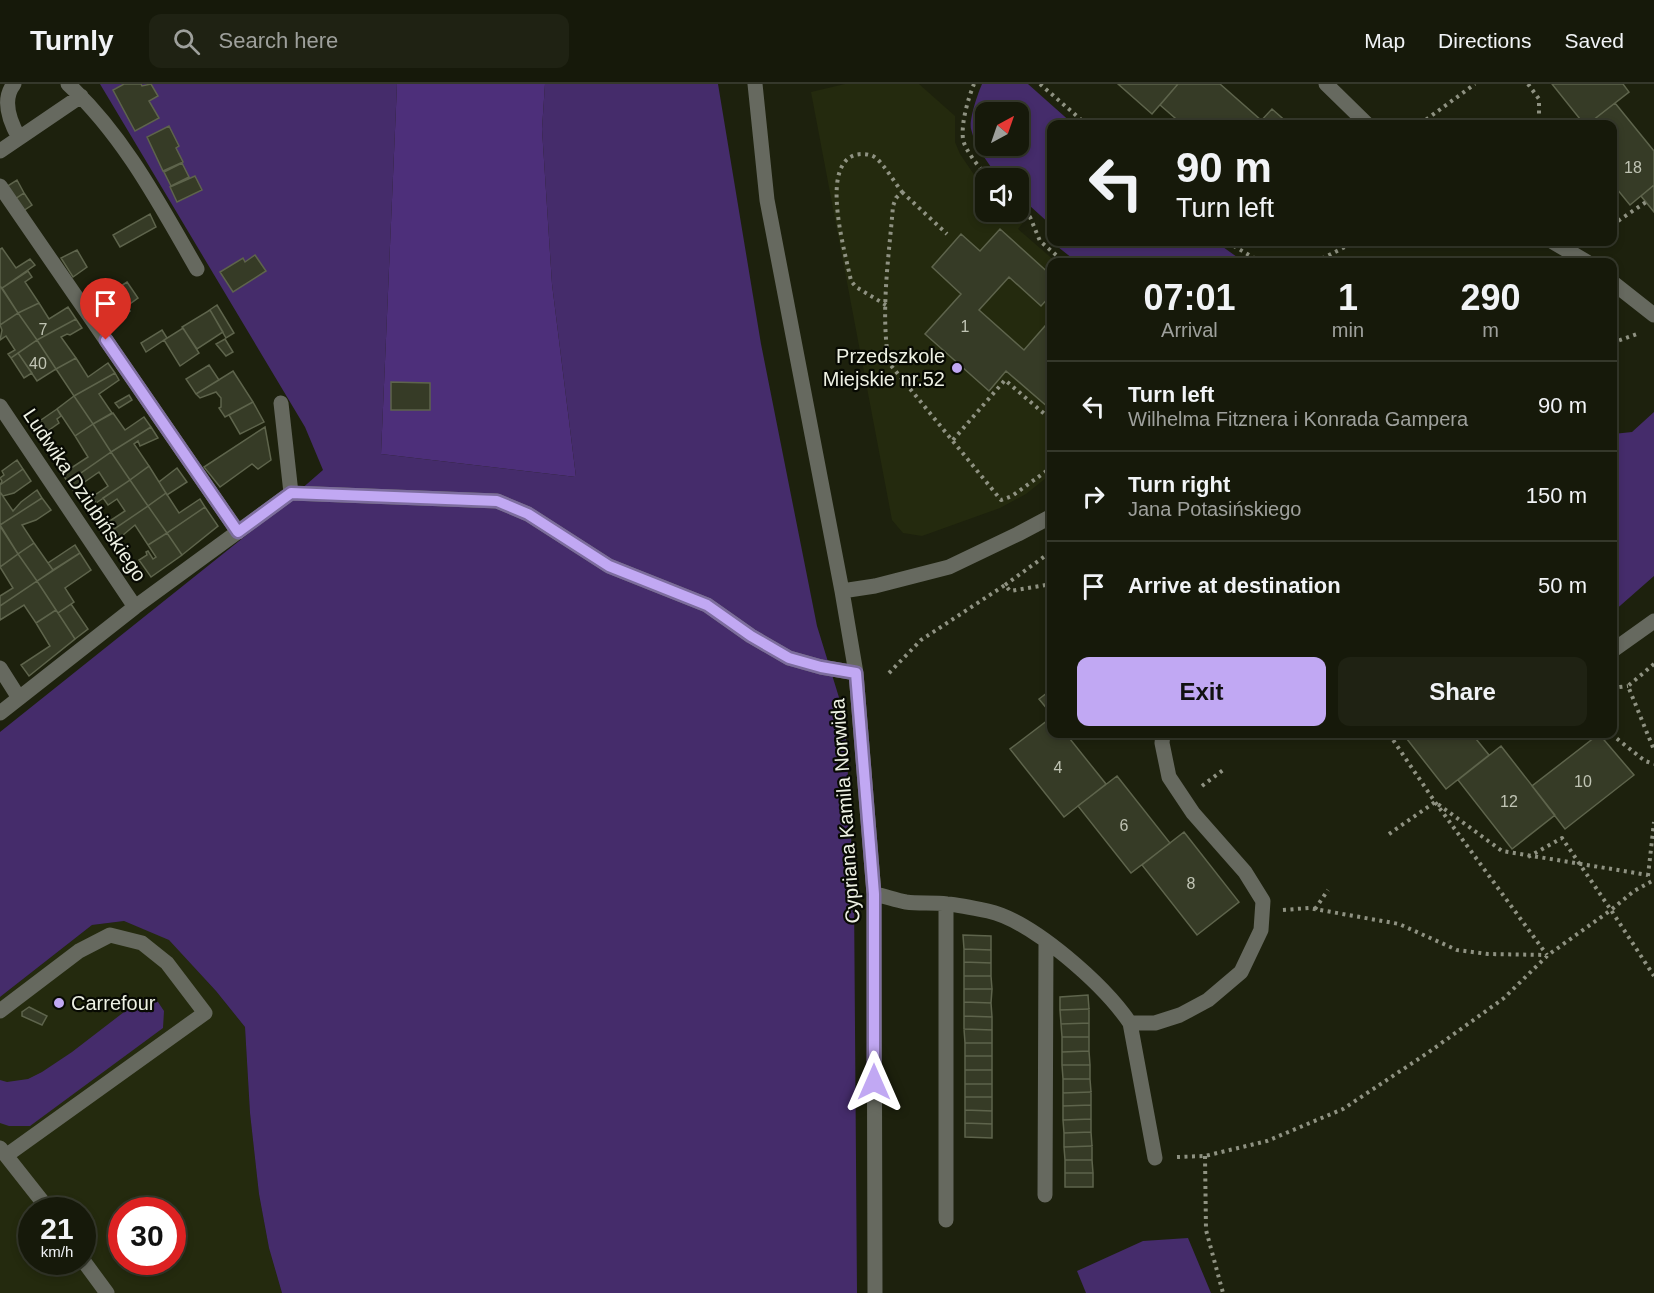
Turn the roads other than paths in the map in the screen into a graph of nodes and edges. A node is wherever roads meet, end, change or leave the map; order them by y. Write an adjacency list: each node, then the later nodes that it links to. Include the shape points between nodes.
1 (68, 84): 5 (street)
2 (755, 84): 20 (street, Cypriana Kamila Norwida, via 767,200)
3 (1326, 84): 6 (street)
4 (8, 86): 7 (street, via 11,124)
5 (81, 96): 7 (street); 12 (street, via 141,170)
6 (1363, 120)
7 (19, 138): 8 (street)
8 (0, 151)
9 (0, 186): 19 (street)
10 (1560, 246): 11 (street)
11 (1580, 258)
12 (196, 269)
13 (1617, 286): 14 (street)
14 (1654, 315)
15 (281, 403): 17 (street)
16 (0, 406): 21 (street, Ludwika Dziubińskiego)
17 (291, 493): 19 (street); 25 (street, via 497,501 528,514 609,566 707,605 789,658)
18 (1047, 519): 20 (street, via 949,567)
19 (238, 532): 21 (street)
20 (842, 591): 25 (street, Cypriana Kamila Norwida)
21 (135, 607): 26 (street)
22 (1654, 621): 23 (street)
23 (1617, 647)
24 (0, 669): 26 (street)
25 (856, 673): 29 (street, Cypriana Kamila Norwida)
26 (19, 698): 27 (street)
27 (0, 713)
28 (1162, 738): 33 (street, via 1169,777 1193,813 1245,872 1263,901 1261,930 1241,972 1208,1000 1155,1023)
29 (874, 894): 30 (street, via 907,902); 41 (street, Cypriana Kamila Norwida)
30 (946, 903): 31 (street, via 990,911); 38 (street)
31 (1046, 941): 33 (street, via 1101,987); 36 (street)
32 (0, 1011): 34 (street, via 79,951 110,935 142,943 167,963 204,1013)
33 (1130, 1023): 35 (street)
34 (3, 1151): 37 (street)
35 (1155, 1158)
36 (1045, 1196)
37 (39, 1197)
38 (946, 1220)
39 (94, 1275): 40 (street)
40 (107, 1293)
41 (875, 1293)

